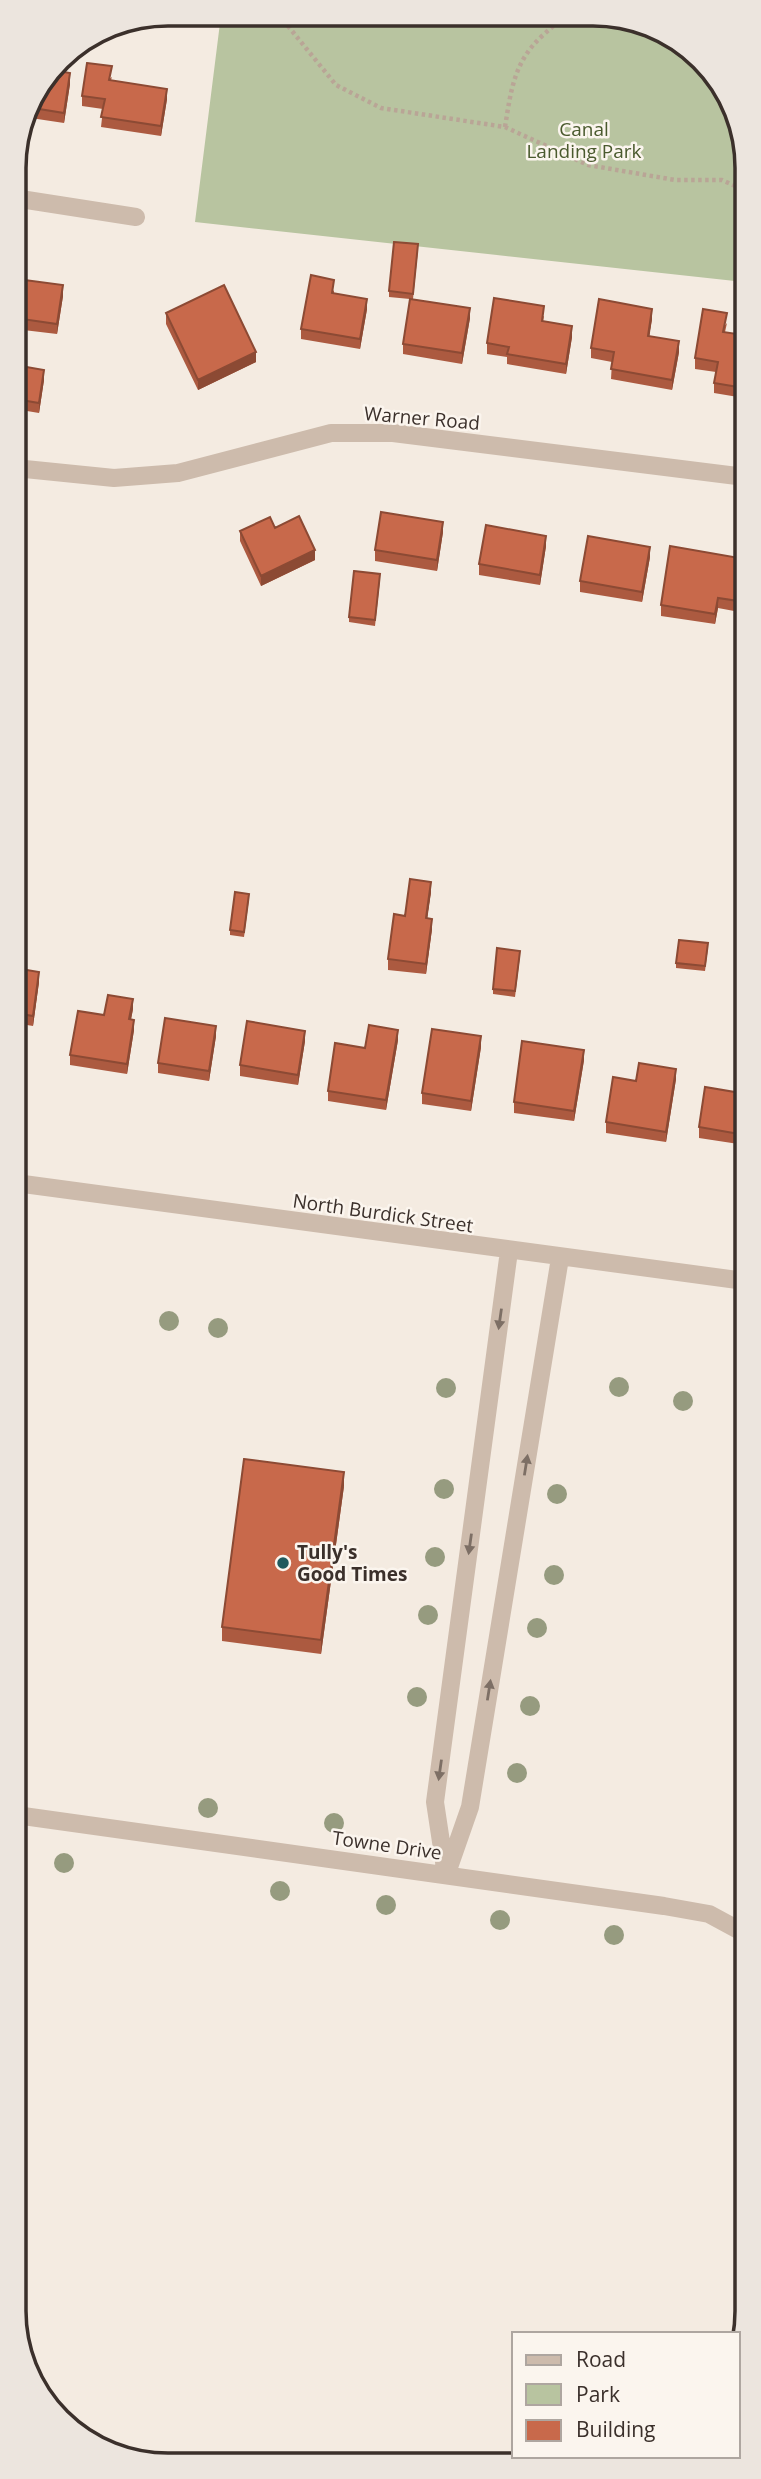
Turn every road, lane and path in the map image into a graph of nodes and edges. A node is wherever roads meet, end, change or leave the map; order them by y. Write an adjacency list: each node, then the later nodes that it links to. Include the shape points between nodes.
1 (288, 26): 3 (path, via 335,85 381,107)
2 (554, 26): 3 (path, via 528,50 513,82)
3 (505, 127): 4 (path, via 588,165 675,180 722,180)
4 (735, 186)
5 (27, 200): 6 (street)
6 (136, 216)
7 (27, 469): 8 (street, Warner Road, via 114,478 178,473 331,433 393,433)
8 (735, 476)
9 (27, 1184): 10 (street, North Burdick Street)
10 (509, 1251): 11 (street, North Burdick Street); 14 (street, one-way to 14, via 435,1802)
11 (560, 1258): 12 (street, North Burdick Street); 14 (street, one-way to 11, via 470,1807)
12 (734, 1281)
13 (26, 1816): 14 (street, Towne Drive)
14 (446, 1875): 15 (street, Towne Drive, via 709,1914)
15 (734, 1928)

